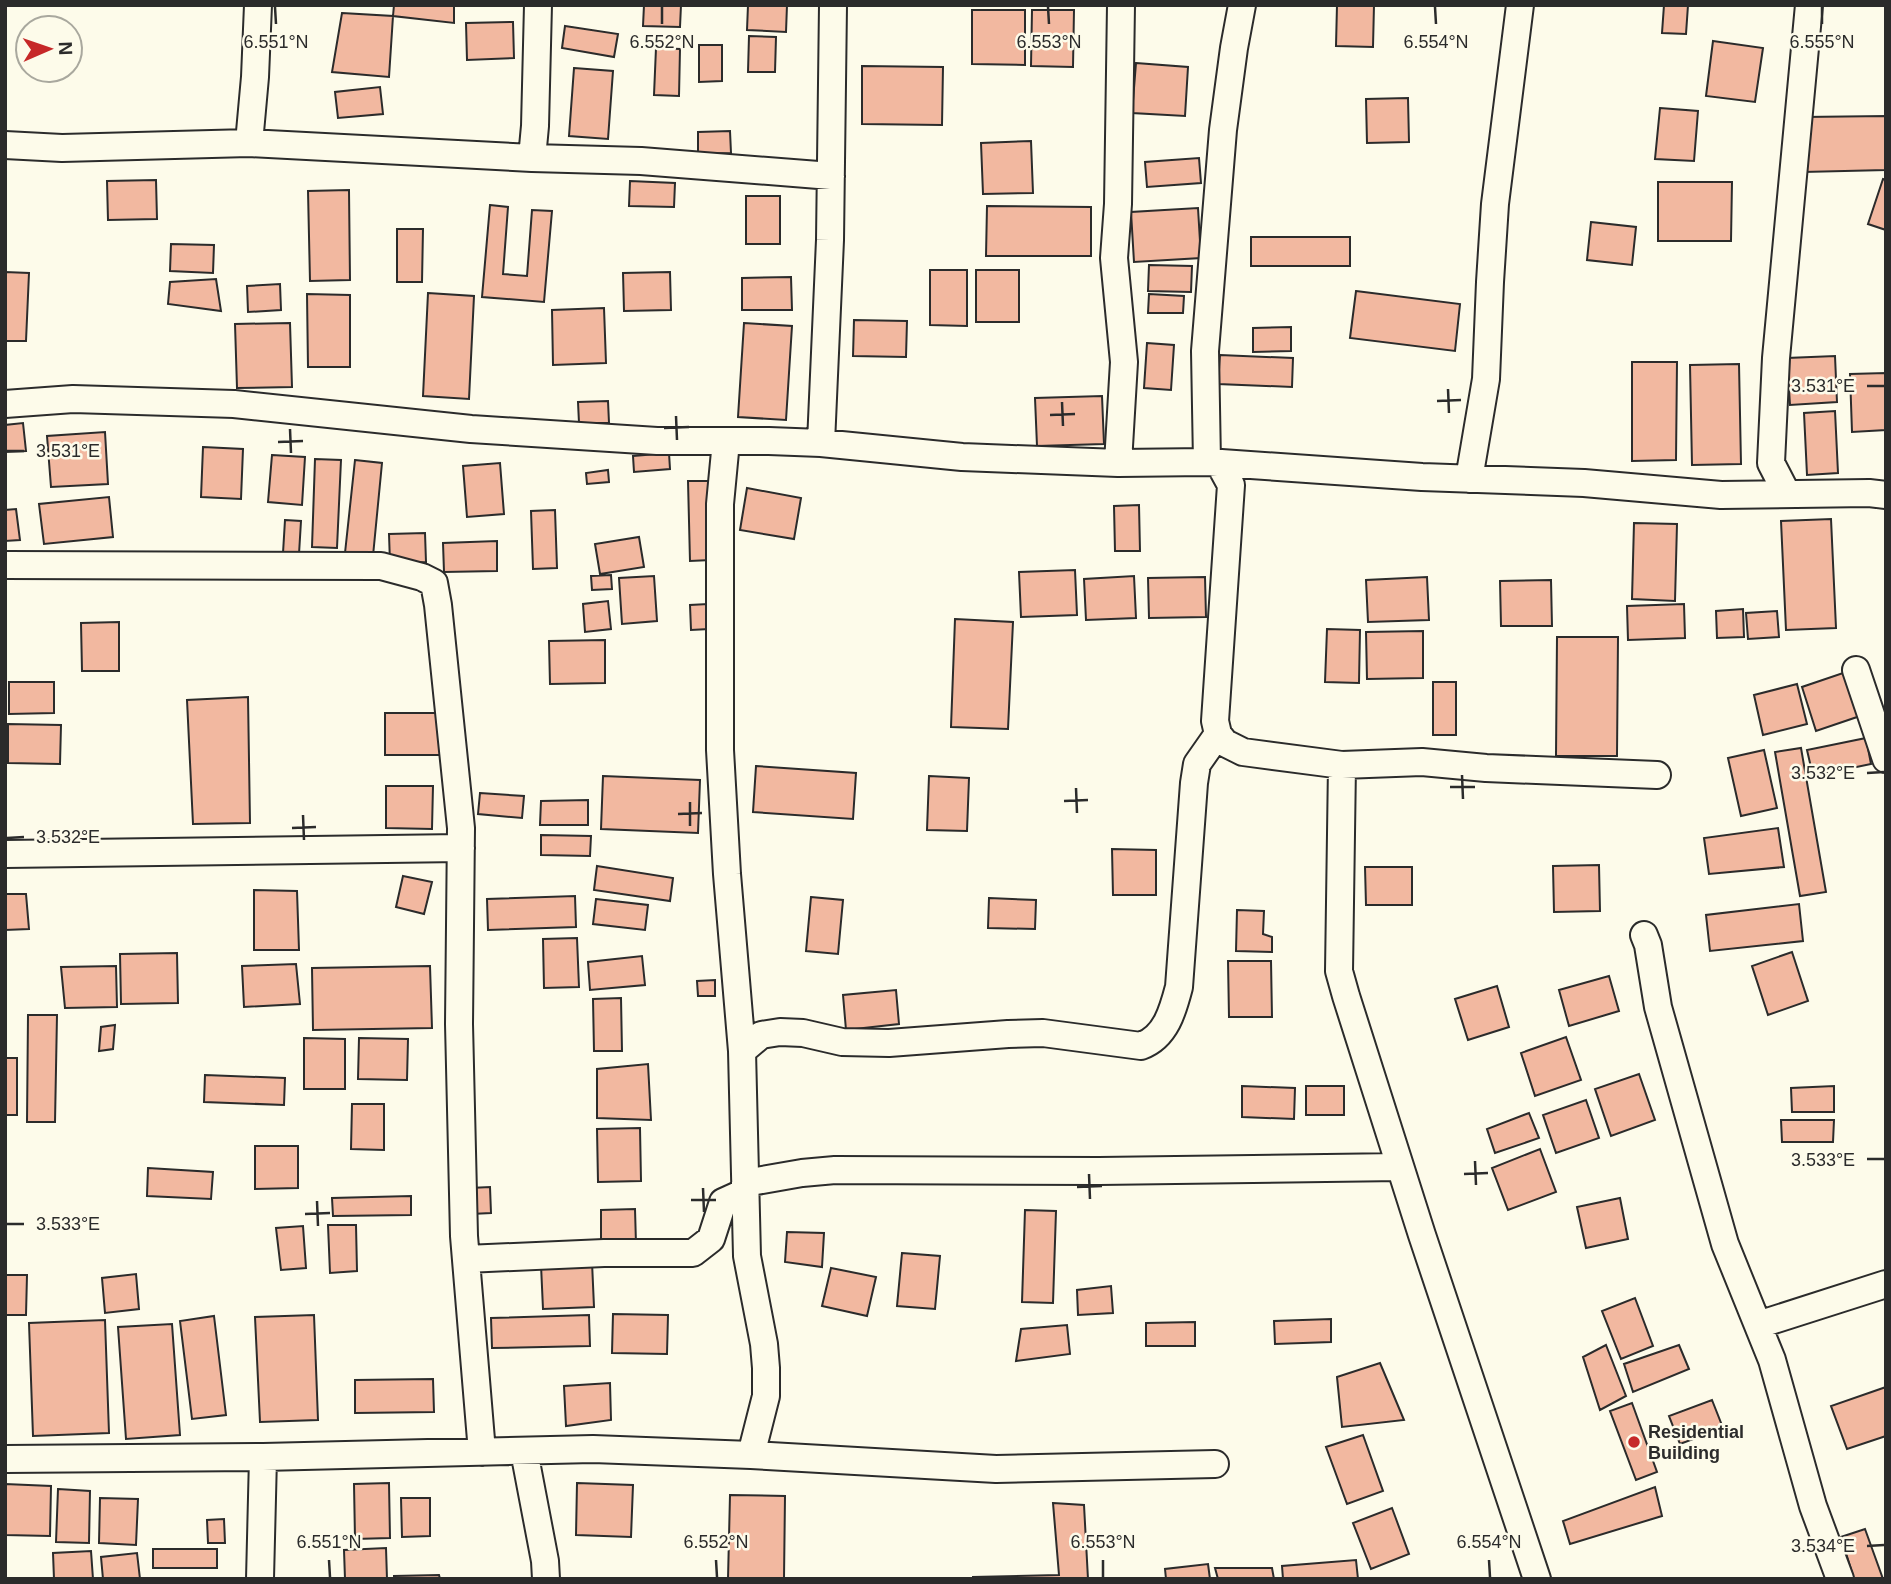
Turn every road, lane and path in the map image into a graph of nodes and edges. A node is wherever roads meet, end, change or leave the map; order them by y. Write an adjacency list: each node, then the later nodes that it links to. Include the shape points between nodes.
1 (258, 5): 8 (street)
2 (538, 5): 10 (street)
3 (833, 5): 11 (street)
4 (1121, 5): 15 (street, via 1114,258 1124,362)
5 (1242, 5): 17 (street, via 1223,130 1205,351)
6 (1520, 5): 18 (street, via 1495,204 1486,379)
7 (1809, 5): 16 (street, via 1776,358)
8 (249, 143): 9 (street); 10 (street)
9 (5, 145)
10 (532, 158): 11 (street, via 641,161)
11 (831, 176): 14 (street)
12 (5, 404): 13 (street, via 73,399 234,404 471,429)
13 (726, 441): 14 (street); 31 (street, via 720,503 720,750)
14 (821, 443): 15 (street, via 962,457)
15 (1118, 463): 17 (street)
16 (1771, 463): 19 (street); 20 (street)
17 (1226, 469): 18 (street); 24 (street)
18 (1469, 479): 20 (street)
19 (1787, 494): 20 (street); 21 (street)
20 (1749, 495)
21 (1886, 495)
22 (5, 565): 28 (street, via 381,566 434,583)
23 (1856, 670): 25 (street)
24 (1218, 734): 26 (street, via 1243,752); 31 (street, via 1197,764 1179,987 1173,1012 1150,1043 1141,1046 1042,1033 842,1042 780,1032 761,1035)
25 (1886, 759)
26 (1342, 765): 27 (street, via 1422,762); 32 (street, via 1339,971)
27 (1657, 775)
28 (461, 848): 29 (street); 34 (street, via 459,1024)
29 (5, 854)
30 (1644, 935): 36 (street, via 1658,1007 1725,1244)
31 (742, 1051): 33 (street)
32 (1400, 1167): 33 (street, via 835,1170); 45 (street)
33 (745, 1187): 34 (street, via 723,1202 712,1239 693,1253); 39 (street, via 747,1256 766,1368 766,1396)
34 (466, 1259): 38 (street)
35 (1886, 1284): 36 (street)
36 (1758, 1325): 46 (street)
37 (524, 1451): 38 (street); 39 (street); 44 (street)
38 (482, 1452): 40 (street)
39 (751, 1455): 42 (street, via 996,1469)
40 (263, 1457): 41 (street); 43 (street)
41 (5, 1459)
42 (1215, 1464)
43 (260, 1579)
44 (546, 1579)
45 (1537, 1579)
46 (1840, 1579)

